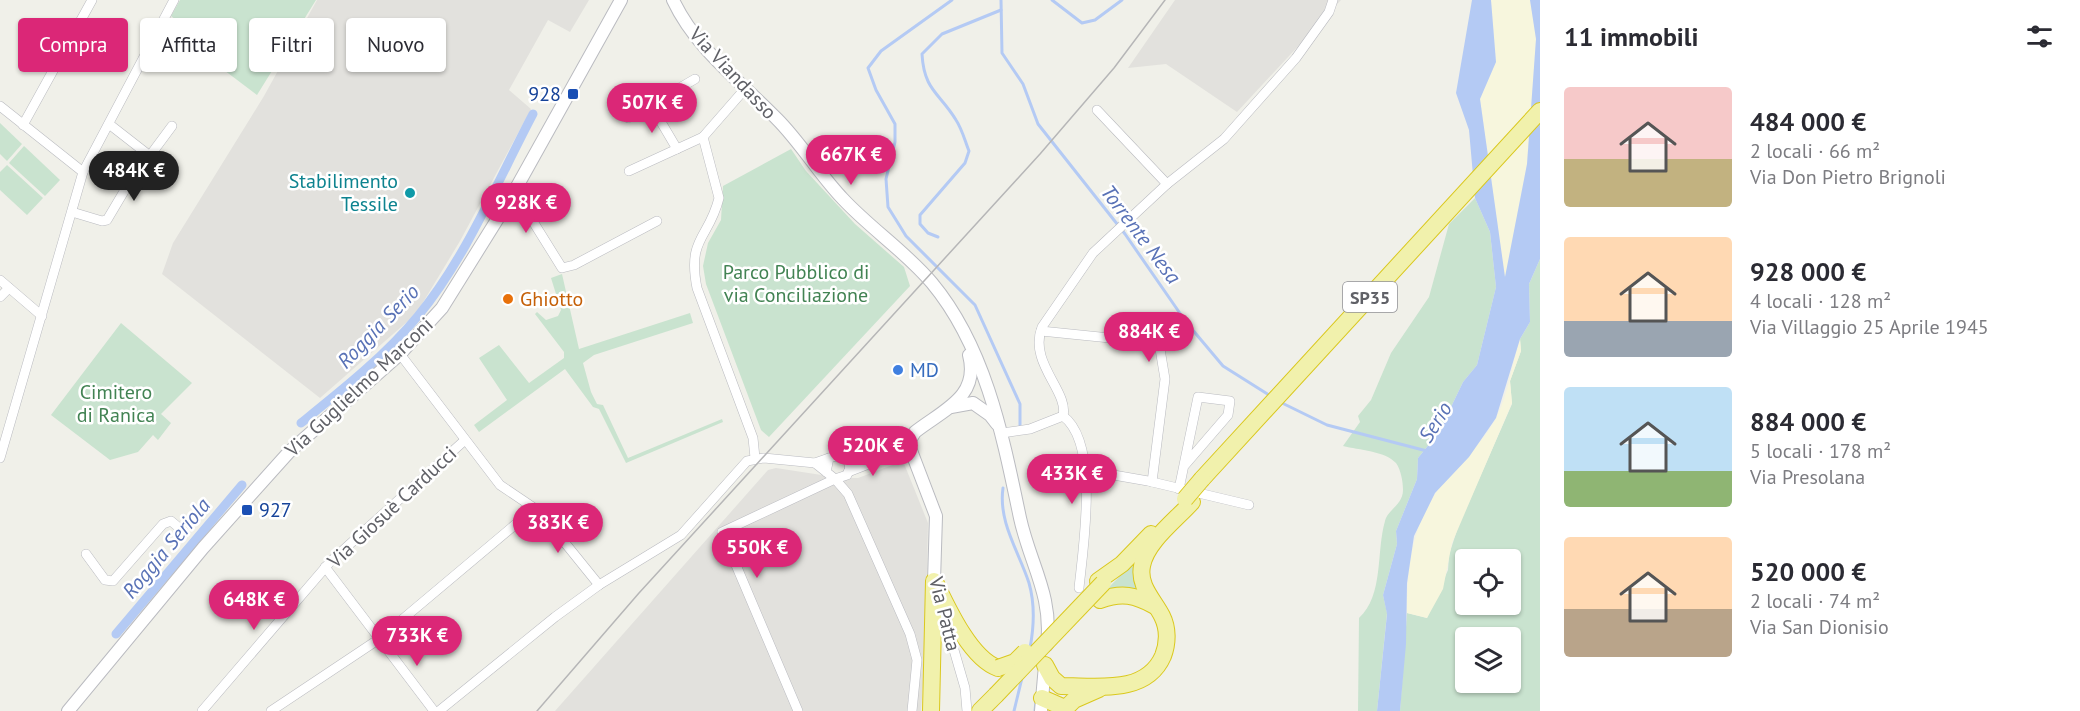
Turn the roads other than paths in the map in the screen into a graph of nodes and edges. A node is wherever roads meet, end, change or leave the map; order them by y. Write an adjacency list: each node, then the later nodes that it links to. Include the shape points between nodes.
1 (92, 0): 14 (street)
2 (174, 0): 13 (street)
3 (621, 0): 22 (street, Via Guglielmo Marconi)
4 (674, 0): 7 (street, Via Viandasso, via 682,19)
5 (1333, 0): 21 (street, via 1329,12 1296,58 1224,140)
6 (694, 79): 8 (street)
7 (744, 90): 16 (street); 29 (street, Via Viandasso, via 777,119 849,206 930,280)
8 (651, 105): 12 (street); 17 (street)
9 (0, 106): 14 (street)
10 (1097, 110): 21 (street)
11 (1540, 111): 50 (highway, SP35, bridge, via 1206,481)
12 (628, 118)
13 (109, 124): 18 (street); 20 (street)
14 (23, 125): 20 (street)
15 (172, 126): 18 (street)
16 (703, 137): 17 (street); 41 (street, via 719,198 697,243 694,273 753,438)
17 (677, 149): 19 (street)
18 (150, 156): 23 (street, via 107,220)
19 (628, 171)
20 (83, 172): 23 (street)
21 (1167, 184): 30 (street, via 1093,253)
22 (514, 191): 24 (street, via 562,268 574,266); 31 (street, Via Guglielmo Marconi, via 442,308)
23 (72, 212): 28 (street)
24 (657, 221)
25 (0, 280): 26 (street)
26 (9, 288): 27 (street); 28 (street)
27 (0, 297)
28 (42, 316): 40 (street)
29 (963, 330): 32 (street, Via Viandasso); 33 (street, via 972,375)
30 (1041, 331): 34 (street, via 1041,355 1062,402); 48 (street, via 1160,343 1165,379)
31 (400, 354): 36 (street); 67 (street, Via Guglielmo Marconi, via 289,452 199,545)
32 (988, 391): 33 (street, via 978,390); 35 (street, Via Viandasso)
33 (968, 399): 35 (street, via 990,415); 37 (street, via 915,432)
34 (1064, 416): 35 (street, via 1030,429); 45 (street, via 1071,421 1079,439)
35 (1002, 433): 62 (street, Via Viandasso, via 1022,527 1047,605)
36 (465, 440): 52 (street, via 500,485); 55 (street, Via Giosuè Carducci)
37 (910, 448): 39 (street); 56 (street, Via Patta, via 936,516)
38 (841, 455): 39 (street); 42 (street); 46 (street, via 848,461)
39 (888, 456): 46 (street)
40 (0, 458)
41 (755, 458): 43 (street); 57 (street, via 747,461 681,535)
42 (829, 458): 43 (street); 47 (street)
43 (815, 463): 47 (street)
44 (1184, 466): 44 (street, via 1198,397 1230,401 1228,415); 50 (street)
45 (1085, 470): 48 (street); 58 (street)
46 (848, 473): 47 (street); 49 (street)
47 (830, 475): 49 (street); 72 (street, via 819,485 722,532)
48 (1152, 482): 50 (street)
49 (848, 494): 73 (street, via 910,634 917,660)
50 (1185, 497): 51 (street); 59 (highway, SP35); 60 (highway, via 1142,564 1143,584)
51 (1249, 505)
52 (531, 507): 57 (street, via 547,519); 61 (street, via 523,518)
53 (183, 531): 54 (street, via 171,521 163,524 114,581 105,580)
54 (86, 554)
55 (325, 567): 61 (street); 68 (street, Via Giosuè Carducci)
56 (934, 581): 59 (highway, bridge, via 976,652 988,665 998,668 1015,662); 74 (highway); 75 (street, Via Patta, via 965,688)
57 (599, 585): 71 (street)
58 (1079, 588)
59 (1101, 588): 60 (highway); 76 (highway, SP35, bridge)
60 (1156, 607): 64 (highway, via 1167,640 1157,668 1145,679)
61 (379, 639): 69 (street); 70 (street)
62 (1045, 664): 63 (highway); 65 (street, Via Viandasso)
63 (1061, 686): 64 (highway); 65 (highway)
64 (1112, 686): 66 (highway, via 1092,691)
65 (1041, 705): 66 (highway)
66 (1064, 709)
67 (68, 711)
68 (202, 711)
69 (271, 711)
70 (434, 711)
71 (439, 711)
72 (798, 711)
73 (912, 711)
74 (931, 711)
75 (967, 711)
76 (980, 711)

